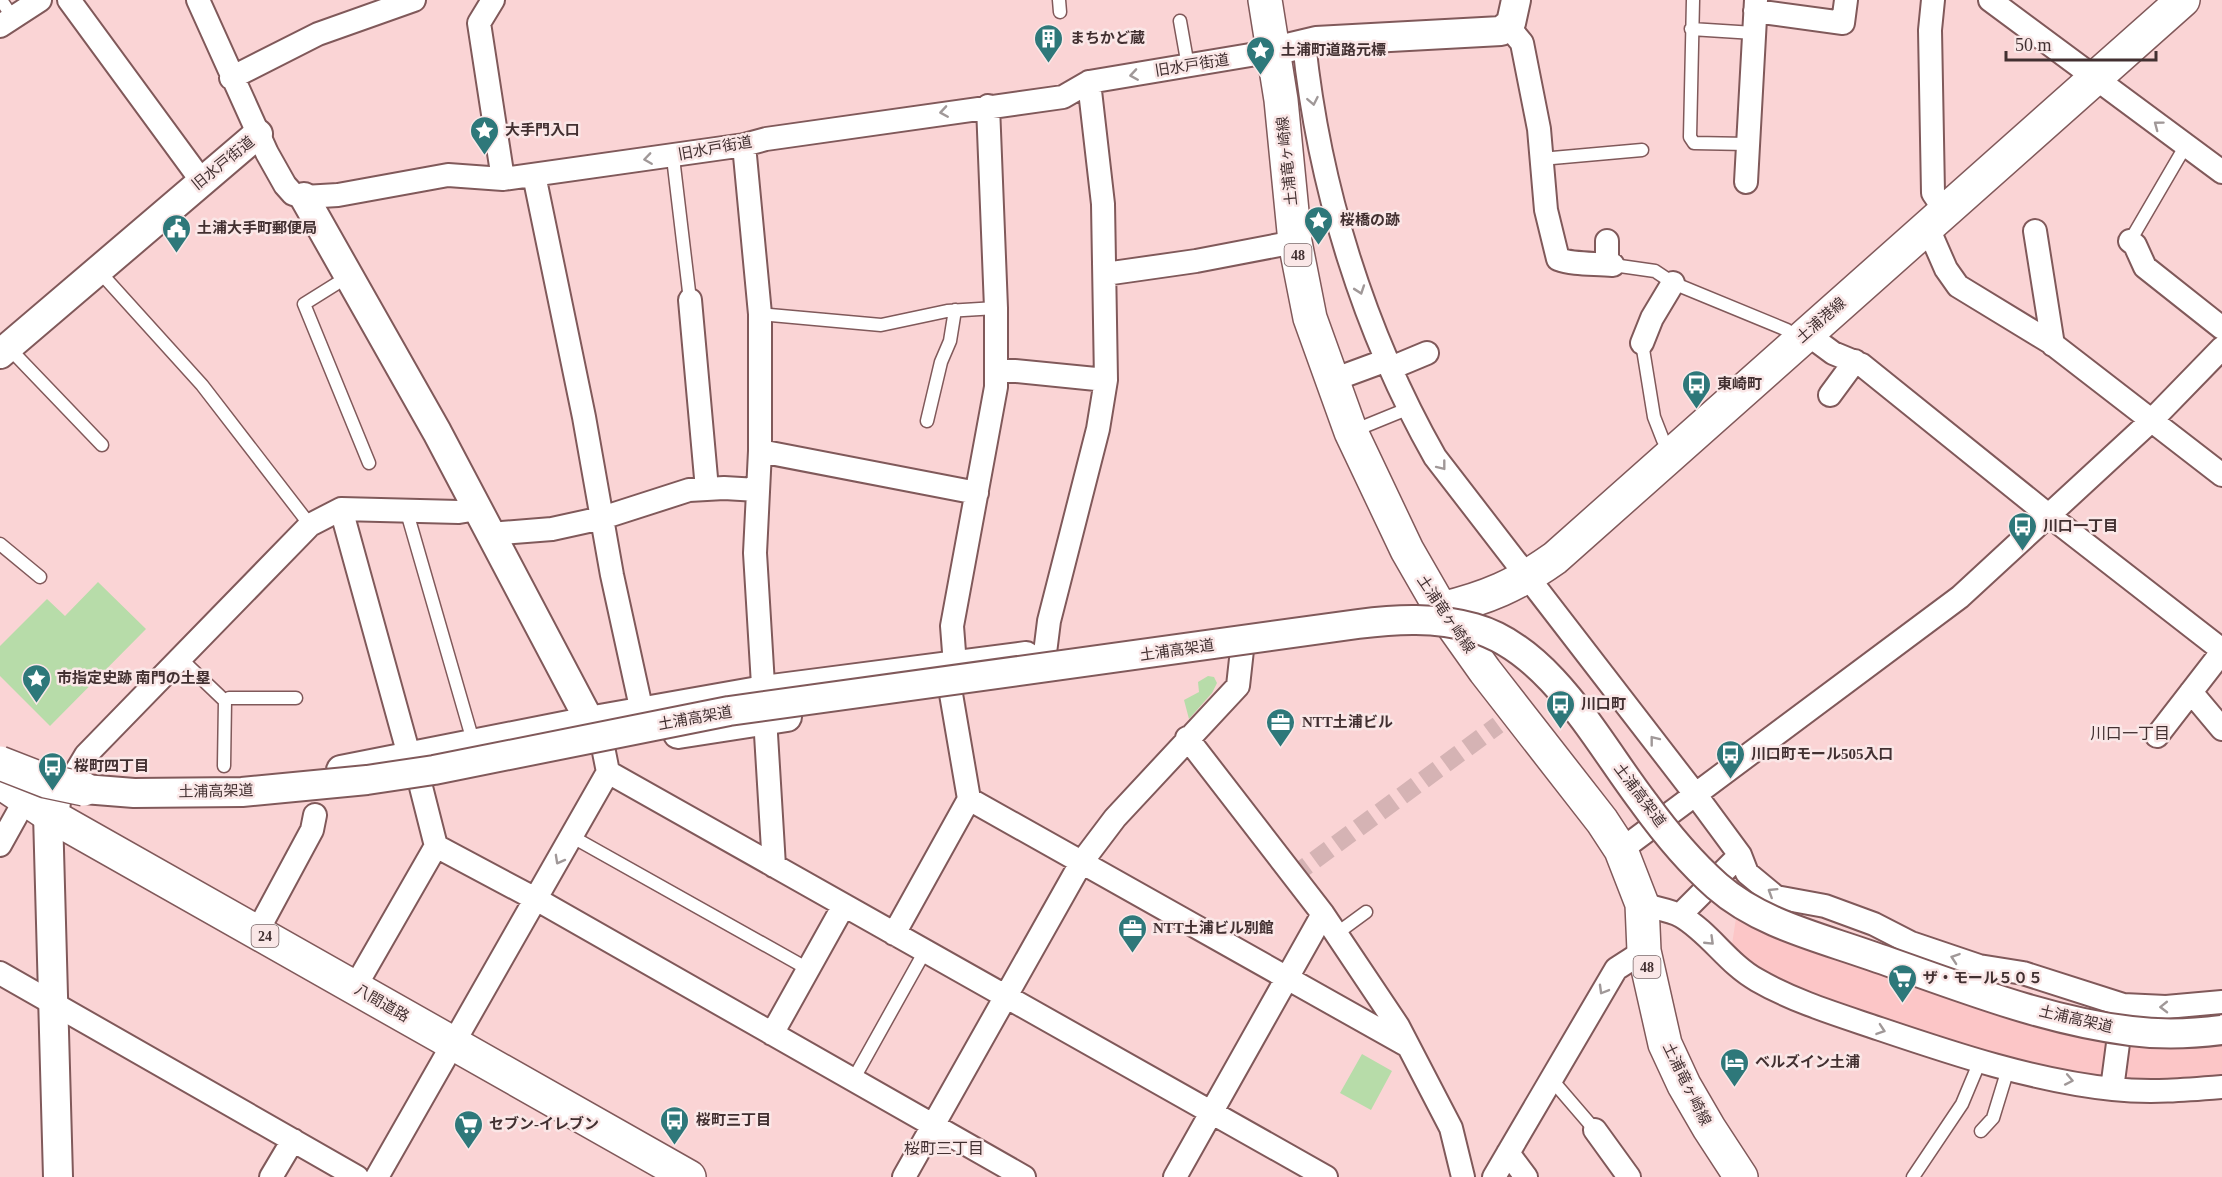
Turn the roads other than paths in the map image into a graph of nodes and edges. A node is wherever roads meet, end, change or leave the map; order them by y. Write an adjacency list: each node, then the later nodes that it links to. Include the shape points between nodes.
1 (40, 0): 13 (street)
2 (69, 0): 33 (street)
3 (198, 0): 19 (street)
4 (414, 0): 19 (street, via 318,34)
5 (493, 0): 32 (street, via 479,23)
6 (1265, 0): 17 (main road, 土浦竜ヶ崎線 / 48)
7 (1693, 0): 16 (lane)
8 (1846, 0): 14 (street, via 1843,23)
9 (1933, 0): 36 (street, via 1930,30 1933,193)
10 (1990, 0): 20 (street)
11 (2183, 0): 20 (main road, 土浦港線)
12 (1512, 13): 17 (street, 旧水戸街道, via 1501,31); 28 (street, via 1522,43)
13 (4, 14)
14 (1755, 15): 16 (lane); 24 (street)
15 (1180, 21): 18 (lane)
16 (1691, 29): 24 (lane, via 1690,137 1694,143)
17 (1289, 47): 18 (street, 旧水戸街道); 40 (main road, 土浦竜ヶ崎線 / 48); 58 (street, one-way to 58, via 1347,249)
18 (1188, 66): 21 (street, 旧水戸街道, one-way to 21)
19 (231, 78): 23 (street)
20 (2095, 78): 26 (street, one-way to 20); 36 (main road, 土浦港線)
21 (1089, 82): 22 (street, 旧水戸街道, via 1063,97); 43 (street, via 1103,204)
22 (988, 105): 25 (street, 旧水戸街道, one-way to 25); 47 (street)
23 (258, 135): 33 (street, 旧水戸街道); 35 (street, 旧水戸街道, via 285,185 293,194)
24 (1748, 144): 34 (street)
25 (744, 145): 31 (street, 旧水戸街道, one-way to 31); 49 (street)
26 (2186, 145): 30 (street); 39 (lane)
27 (1642, 150): 28 (lane)
28 (1541, 159): 41 (street, via 1546,210 1558,259)
29 (674, 166): 46 (lane)
30 (2222, 172)
31 (534, 175): 32 (street, 旧水戸街道); 79 (street)
32 (503, 179): 35 (street, 旧水戸街道, via 448,175 338,195)
33 (201, 180): 42 (street, 旧水戸街道)
34 (1746, 183)
35 (304, 197): 77 (street)
36 (1937, 220): 51 (main road, 土浦港線); 53 (street, via 1946,269 1958,286)
37 (2035, 231): 53 (street)
38 (1607, 241): 41 (street)
39 (2130, 241): 50 (street, via 2145,267)
40 (1296, 242): 43 (street); 61 (main road, 土浦竜ヶ崎線 / 48, via 1310,318)
41 (1610, 265): 44 (lane, via 1655,271)
42 (97, 269): 55 (street, 旧水戸街道); 80 (lane, via 202,385)
43 (1105, 274): 60 (street)
44 (1674, 283): 51 (lane); 52 (street)
45 (336, 284): 70 (lane, via 303,304)
46 (690, 300): 72 (street)
47 (996, 308): 48 (lane); 59 (street)
48 (955, 310): 49 (lane, via 881,325); 65 (lane)
49 (760, 314): 69 (street)
50 (2222, 328)
51 (1796, 332): 57 (street); 84 (main road, 土浦港線, via 1601,519)
52 (1642, 343): 67 (lane, via 1653,417)
53 (2053, 345): 64 (street)
54 (2222, 348): 64 (street)
55 (4, 350): 68 (lane)
56 (1427, 353): 58 (street)
57 (1855, 362): 62 (street); 78 (street)
58 (1389, 364): 61 (street); 63 (street)
59 (996, 369): 60 (street); 74 (street)
60 (1106, 380): 88 (street, via 1098,429 1049,621)
61 (1330, 381): 66 (main road, 土浦竜ヶ崎線 / 48)
62 (1830, 395)
63 (1407, 409): 66 (lane); 84 (street, one-way to 84, via 1436,457)
64 (2152, 420): 71 (street); 78 (street)
65 (927, 421)
66 (1351, 432): 85 (main road, 土浦竜ヶ崎線 / 48, via 1407,550)
67 (1663, 440)
68 (102, 445)
69 (760, 451): 73 (street); 74 (street)
70 (369, 463)
71 (2222, 475)
72 (707, 489): 73 (street); 79 (street, via 689,490)
73 (758, 489): 91 (street, via 755,553)
74 (977, 493): 90 (street, via 952,626)
75 (341, 509): 76 (street); 80 (street); 103 (street)
76 (406, 509): 77 (street); 100 (lane)
77 (477, 509): 81 (street)
78 (2047, 514): 87 (street); 108 (street, via 1960,597)
79 (602, 518): 81 (street, via 552,529); 96 (street)
80 (310, 525): 89 (street)
81 (490, 534): 98 (street)
82 (0, 544): 83 (lane)
83 (40, 577)
84 (1528, 578): 85 (main road, 土浦港線, via 1481,600); 108 (street, one-way to 84)
85 (1441, 609): 86 (street, via 1418,621); 88 (street, via 1410,605); 114 (main road, 土浦竜ヶ崎線 / 48)
86 (1242, 650): 93 (street); 102 (street, via 1238,686)
87 (2222, 651): 92 (street)
88 (1045, 653): 90 (street)
89 (180, 658): 95 (lane); 107 (street, via 86,755)
90 (955, 665): 91 (street); 93 (street)
91 (764, 690): 96 (street); 97 (street)
92 (2191, 692): 99 (street); 101 (street)
93 (951, 694): 97 (street); 109 (street)
94 (296, 698): 95 (lane)
95 (225, 701): 105 (lane)
96 (642, 712): 98 (street)
97 (765, 720): 104 (street); 117 (street)
98 (589, 721): 104 (street); 107 (street, via 411,758 297,776)
99 (2222, 729)
100 (471, 734)
101 (2157, 736)
102 (1187, 738): 116 (street); 122 (street)
103 (407, 748)
104 (605, 760): 106 (street); 117 (street); 118 (street, one-way to 118)
105 (224, 766)
106 (420, 783): 107 (street, via 278,799 132,805); 113 (street)
107 (38, 788): 112 (street); 124 (main road, 八間道路 / 24); 136 (street, via 66,847); 137 (street, 土浦高架道, bridge, via 134,793 242,792 368,780 729,711 1358,624 1430,620 1475,628 1500,638 1541,669 1700,869 1719,888 1767,917 2051,1016 2164,1035)
108 (1695, 794): 114 (street); 115 (street)
109 (969, 799): 116 (street); 125 (street)
110 (315, 815): 124 (street, via 312,830)
111 (578, 840): 129 (lane)
112 (0, 845)
113 (436, 846): 118 (street); 132 (street)
114 (1621, 850): 119 (main road, 土浦竜ヶ崎線 / 48)
115 (1740, 855): 123 (street); 135 (street, one-way to 115, via 2023,973 1979,966 1911,943 1825,906 1776,897 1746,873)
116 (1080, 863): 131 (street); 133 (street)
117 (774, 866): 120 (street)
118 (537, 900): 138 (street); 139 (street)
119 (1642, 904): 123 (street); 128 (main road, 土浦竜ヶ崎線 / 48)
120 (844, 905): 125 (street); 129 (street)
121 (1366, 912): 126 (lane)
122 (1323, 914): 126 (street); 131 (street)
123 (1680, 915): 141 (street, one-way to 141, via 1722,955 1757,980 1823,1010)
124 (257, 932): 132 (main road, 八間道路 / 24)
125 (894, 934): 127 (street)
126 (1336, 934): 140 (street)
127 (925, 951): 133 (street); 143 (lane)
128 (1644, 951): 144 (street, one-way to 144, via 1616,969); 167 (main road, 土浦竜ヶ崎線 / 48, via 1665,1044 1704,1120)
129 (808, 969): 138 (street)
130 (0, 973): 136 (street)
131 (1286, 980): 140 (street); 147 (street)
132 (355, 987): 139 (main road, 八間道路 / 24)
133 (1006, 996): 147 (street); 148 (street)
134 (2222, 1002): 135 (street, one-way to 135, via 2166,1007)
135 (2123, 1005): 146 (street)
136 (60, 1009): 151 (street); 153 (street); 154 (street)
137 (2222, 1030)
138 (772, 1034): 143 (street)
139 (454, 1044): 157 (street); 158 (main road, 八間道路 / 24)
140 (1408, 1046): 163 (street, via 1451,1128)
141 (1980, 1061): 142 (street); 168 (lane, via 1962,1104)
142 (2008, 1069): 146 (street, one-way to 146); 150 (lane, via 1993,1118)
143 (853, 1080): 148 (street)
144 (1552, 1080): 149 (lane); 152 (street)
145 (2222, 1088): 146 (street)
146 (2112, 1089)
147 (1212, 1112): 161 (street); 162 (street)
148 (933, 1126): 159 (street); 160 (street)
149 (1595, 1130): 166 (street)
150 (1981, 1131)
151 (293, 1140): 155 (street); 156 (street)
152 (1508, 1153): 164 (street); 165 (street)
153 (58, 1177)
154 (72, 1177)
155 (272, 1177)
156 (357, 1177)
157 (377, 1177)
158 (689, 1177)
159 (904, 1177)
160 (1024, 1177)
161 (1174, 1177)
162 (1326, 1177)
163 (1463, 1177)
164 (1494, 1177)
165 (1526, 1177)
166 (1629, 1177)
167 (1742, 1177)
168 (1914, 1177)

